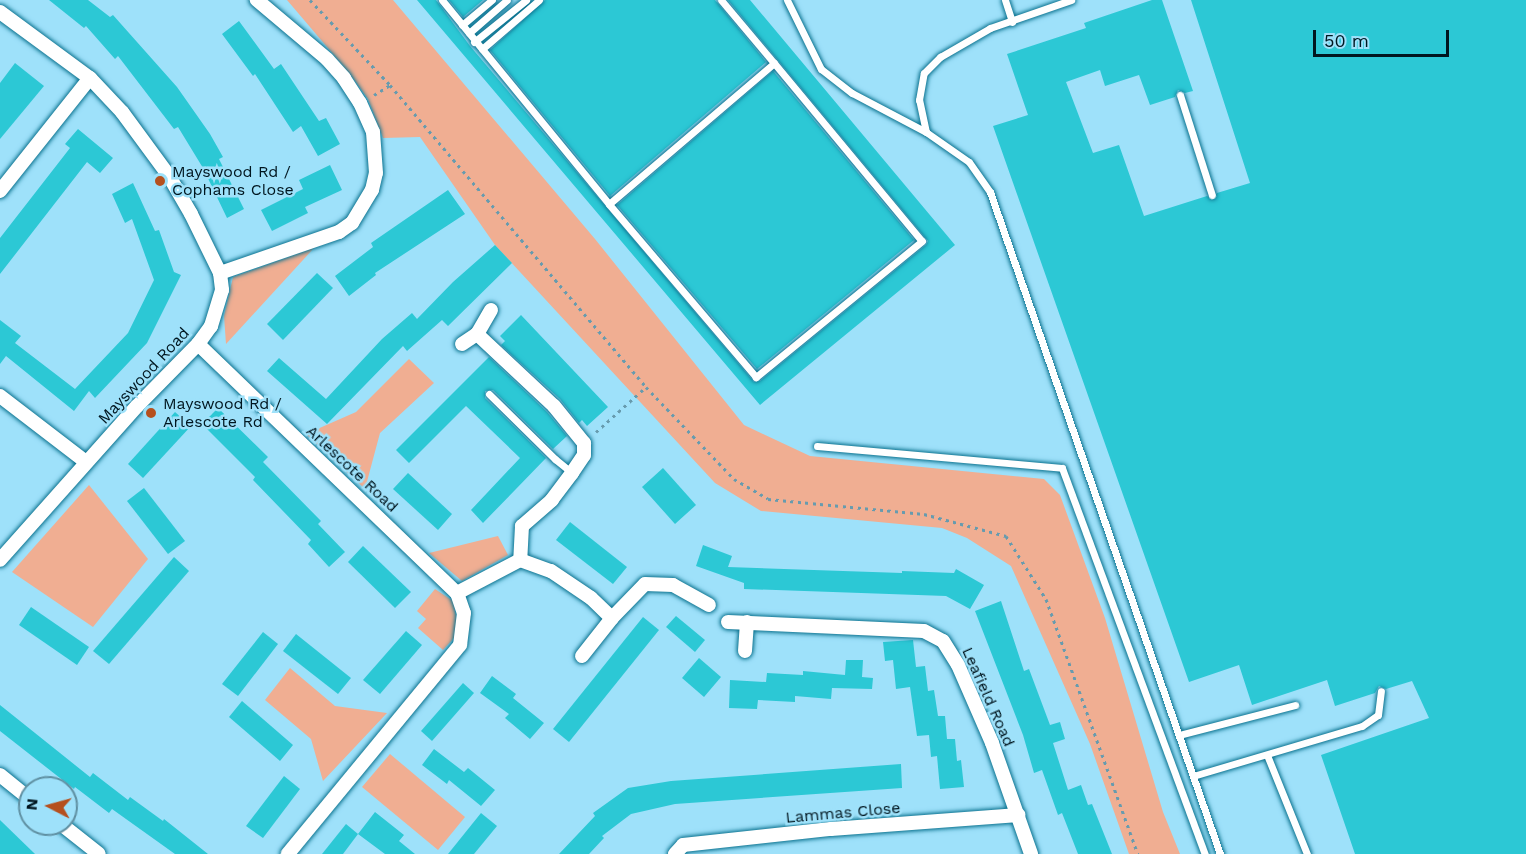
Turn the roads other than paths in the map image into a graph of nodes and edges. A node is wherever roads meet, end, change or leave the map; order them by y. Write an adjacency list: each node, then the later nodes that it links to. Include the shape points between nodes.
1 (257, 0): 24 (street, via 344,78 373,132 376,173 372,190 352,223 339,232)
2 (442, 0): 13 (lane)
3 (492, 0): 13 (lane)
4 (507, 0): 14 (lane)
5 (526, 0): 15 (lane)
6 (539, 0): 16 (lane)
7 (721, 0): 17 (lane)
8 (787, 0): 20 (lane, via 821,69 852,93)
9 (1005, 0): 12 (lane)
10 (1071, 0): 12 (lane)
11 (0, 12): 18 (street, Mayswood Road)
12 (1012, 22): 20 (lane, via 990,28 940,57 924,73 919,100)
13 (462, 25): 14 (lane)
14 (469, 33): 15 (lane)
15 (474, 42): 16 (lane)
16 (482, 49): 23 (lane)
17 (774, 63): 23 (lane); 23 (lane, via 922,241 756,377)
18 (90, 78): 21 (street); 24 (street, Mayswood Road, via 122,112 169,176)
19 (1180, 95): 22 (lane)
20 (926, 132): 45 (lane, via 969,162 990,192)
21 (0, 191)
22 (1212, 195)
23 (609, 204)
24 (220, 273): 27 (street, Mayswood Road, via 220,303)
25 (490, 310): 26 (street)
26 (477, 333): 28 (street); 33 (street, via 554,406 584,443 584,454)
27 (198, 344): 32 (street, Mayswood Road); 36 (street, Arlescote Road)
28 (462, 344)
29 (489, 394): 33 (lane)
30 (0, 396): 32 (street)
31 (817, 446): 56 (lane, via 1062,468)
32 (86, 462): 34 (street, Mayswood Road)
33 (572, 472): 35 (street, via 552,500 522,526)
34 (0, 560)
35 (520, 560): 36 (street); 38 (street, via 551,571 591,598)
36 (457, 593): 53 (street, via 464,613 460,645)
37 (710, 605): 38 (street, via 673,585 645,584)
38 (612, 618): 42 (street)
39 (728, 622): 40 (street, Leafield Road)
40 (747, 622): 41 (street); 50 (street, Leafield Road, via 924,631 943,641 958,665 992,743)
41 (745, 651)
42 (582, 656)
43 (1381, 691): 46 (lane, via 1378,715 1362,726)
44 (1295, 705): 45 (lane)
45 (1179, 735): 48 (lane)
46 (1267, 755): 48 (lane); 58 (lane)
47 (0, 775): 49 (street)
48 (1193, 776): 57 (lane)
49 (18, 789)
50 (1018, 815): 54 (street, Lammas Close, via 683,845); 55 (street, Leafield Road)
51 (76, 836): 52 (street)
52 (99, 854)
53 (288, 854)
54 (675, 854)
55 (1031, 854)
56 (1205, 854)
57 (1220, 854)
58 (1307, 854)

